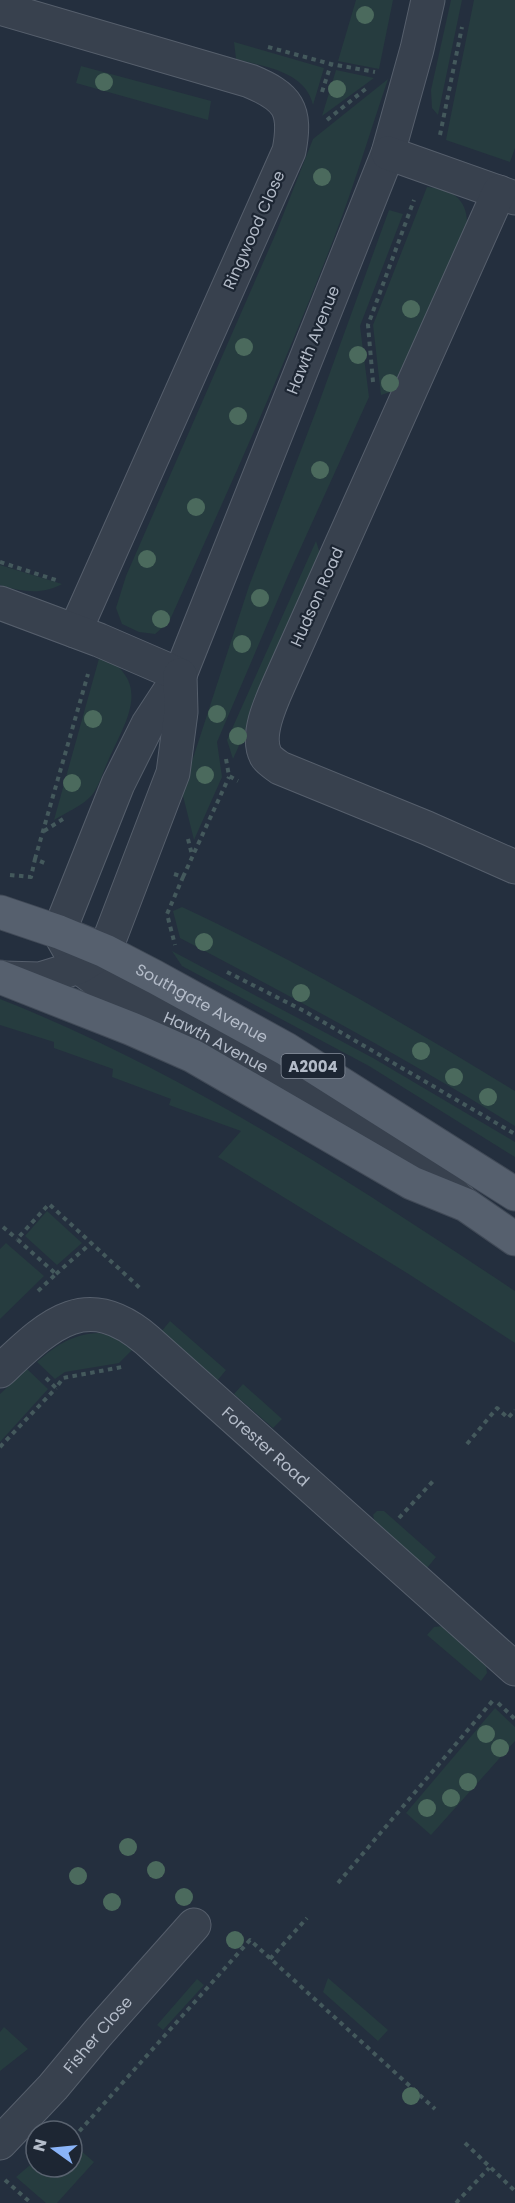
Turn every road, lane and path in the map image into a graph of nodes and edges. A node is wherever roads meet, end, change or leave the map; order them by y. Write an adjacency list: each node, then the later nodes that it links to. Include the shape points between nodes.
1 (428, 0): 8 (street, Hawth Avenue)
2 (0, 8): 13 (street, Ringwood Close, via 250,81 274,91 288,108 292,121 290,151)
3 (463, 23): 9 (path, via 438,143)
4 (331, 64): 5 (path)
5 (384, 74)
6 (376, 80): 7 (path)
7 (318, 127)
8 (388, 153): 9 (street); 14 (street, Hawth Avenue)
9 (426, 168): 10 (street); 11 (path, via 368,325)
10 (507, 195): 16 (street, Hudson Road, via 282,675 262,737)
11 (374, 387)
12 (0, 603): 13 (street)
13 (87, 635): 14 (street); 18 (path)
14 (180, 675): 19 (street, Hawth Avenue, via 182,712 173,773); 23 (street, Hawth Avenue, via 148,724 118,784)
15 (224, 749): 17 (path)
16 (266, 756): 17 (path); 20 (street, via 280,768)
17 (229, 777): 21 (path)
18 (35, 859)
19 (140, 861): 21 (path); 25 (street, Hawth Avenue)
20 (515, 867)
21 (183, 877): 24 (path, via 166,914 174,944)
22 (0, 912): 23 (main road, Southgate Avenue / A2004)
23 (59, 932): 25 (main road, Southgate Avenue / A2004)
24 (184, 950)
25 (92, 959): 27 (street, via 40,979); 29 (main road, Southgate Avenue / A2004, via 286,1049); 30 (street, Hawth Avenue, via 99,982 274,1072 423,1167)
26 (225, 970): 28 (path, via 306,1012)
27 (1, 977): 30 (main road, A2004, via 193,1056 412,1183)
28 (515, 1134)
29 (515, 1194)
30 (466, 1205): 33 (main road, A2004)
31 (3, 1227): 32 (path)
32 (17, 1239)
33 (515, 1239)
34 (91, 1243): 35 (path)
35 (56, 1274)
36 (0, 1371): 43 (street, Forester Road, via 39,1335 76,1316 93,1314 135,1329)
37 (56, 1388): 40 (path)
38 (515, 1410): 39 (path, via 508,1418 497,1408)
39 (466, 1444)
40 (0, 1448)
41 (435, 1479): 42 (path)
42 (399, 1519)
43 (508, 1680): 44 (path)
44 (338, 1883)
45 (307, 1918): 47 (path)
46 (195, 1925): 50 (street, Fisher Close)
47 (270, 1959): 48 (path); 49 (path, via 250,1940)
48 (435, 2109)
49 (84, 2126)
50 (0, 2143)
51 (465, 2143): 52 (path)
52 (489, 2168): 54 (path); 56 (path)
53 (5, 2179): 55 (path)
54 (515, 2192)
55 (31, 2203)
56 (456, 2203)

